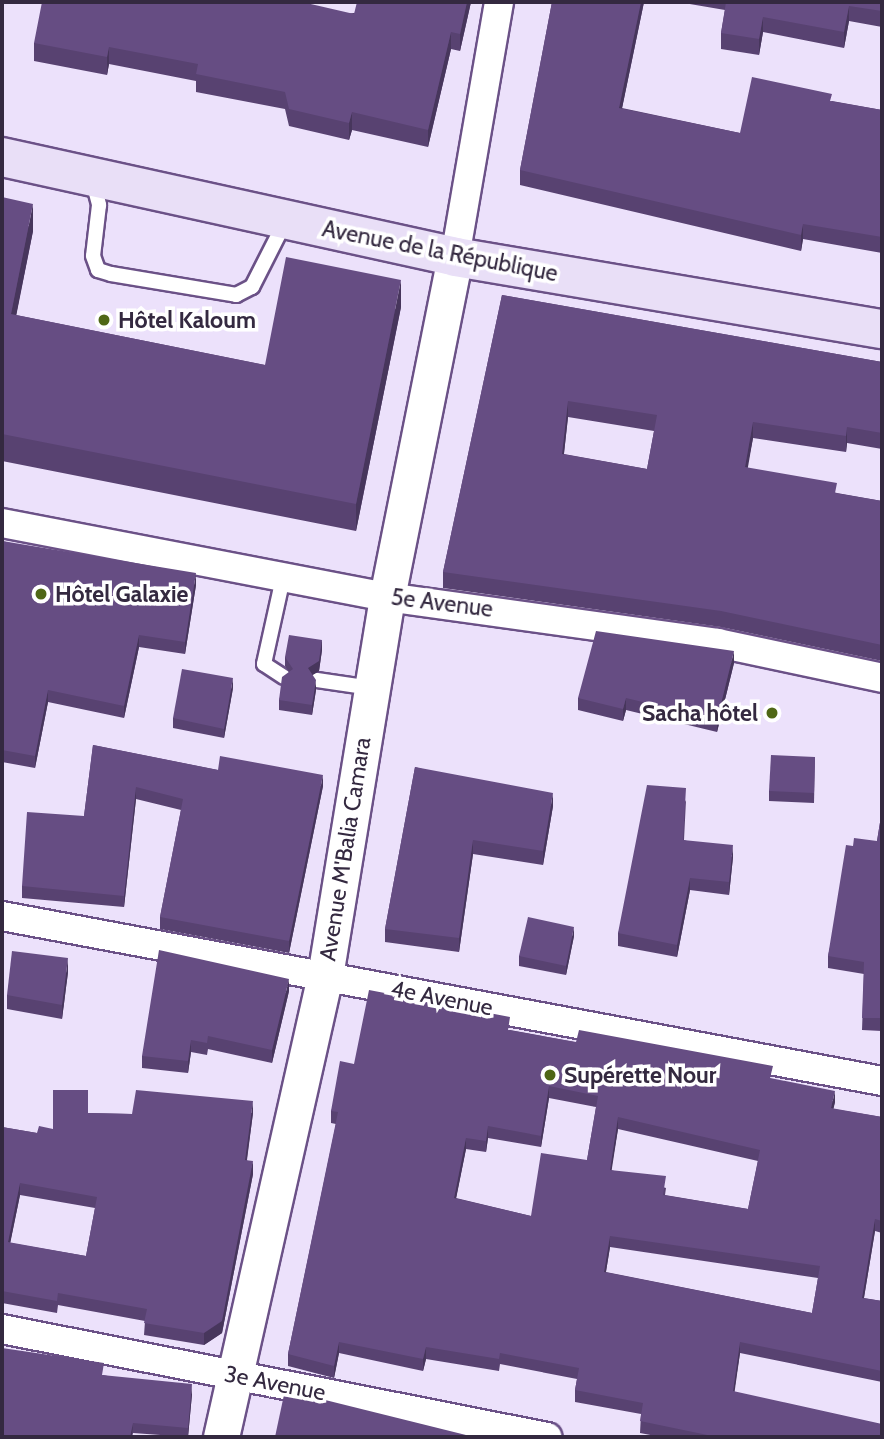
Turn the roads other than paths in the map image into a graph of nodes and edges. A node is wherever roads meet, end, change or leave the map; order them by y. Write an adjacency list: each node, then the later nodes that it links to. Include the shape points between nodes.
1 (499, 2): 5 (street)
2 (2, 157): 3 (main road, Avenue de la République)
3 (92, 177): 4 (main road, Avenue de la République); 4 (lane, via 99,205 93,256 98,270 111,274 236,295 252,287)
4 (287, 220): 5 (main road, Avenue de la République)
5 (455, 257): 6 (main road, Avenue de la République); 9 (street, Avenue M'Balia Camara)
6 (882, 329)
7 (2, 523): 8 (street, 5e Avenue)
8 (283, 579): 9 (street, 5e Avenue); 10 (lane, via 264,664)
9 (387, 597): 11 (street, 5e Avenue, via 718,643); 13 (street, Avenue M'Balia Camara)
10 (284, 677)
11 (882, 678)
12 (317, 680): 13 (lane)
13 (371, 688): 15 (street, Avenue M'Balia Camara)
14 (2, 916): 15 (street, 4e Avenue)
15 (326, 976): 16 (street, 4e Avenue); 18 (street, Avenue M'Balia Camara)
16 (882, 1081)
17 (2, 1329): 18 (street, 3e Avenue)
18 (232, 1374): 19 (street, Avenue M'Balia Camara); 20 (street, 3e Avenue)
19 (221, 1437)
20 (547, 1437)

